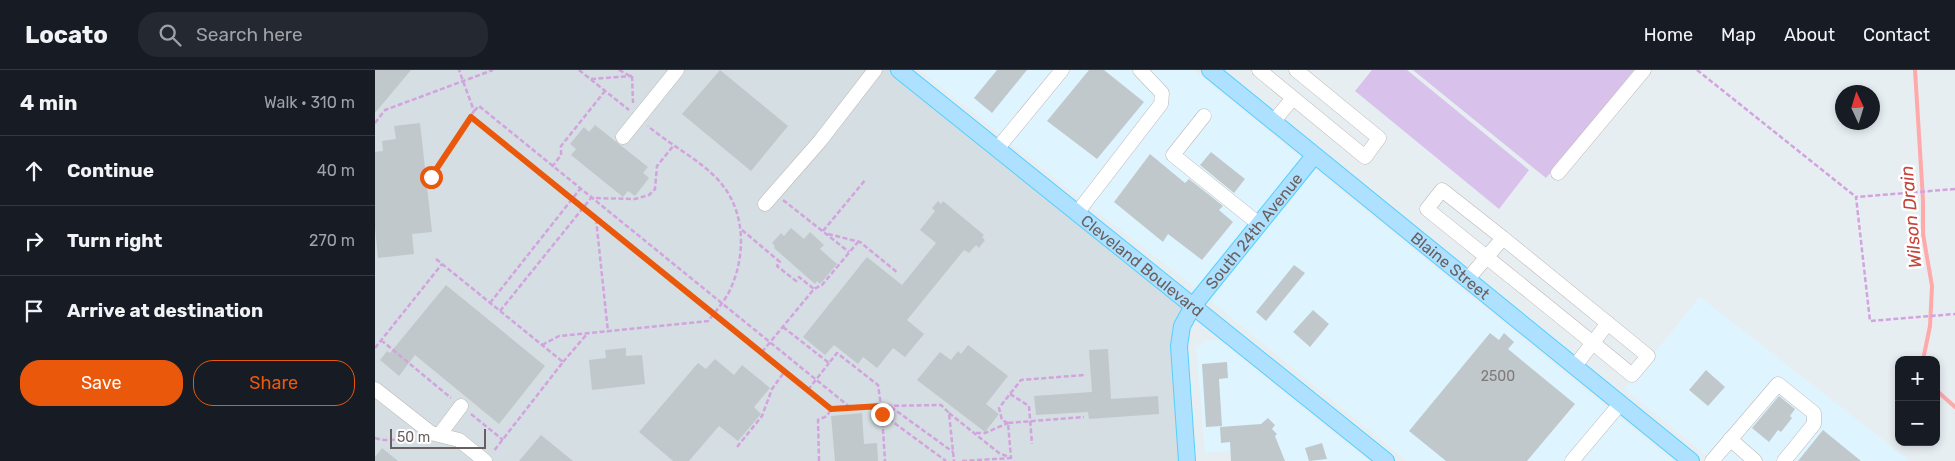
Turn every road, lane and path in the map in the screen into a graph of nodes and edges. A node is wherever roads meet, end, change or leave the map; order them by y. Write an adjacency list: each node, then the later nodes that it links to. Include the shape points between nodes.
1 (459, 70): 17 (path)
2 (493, 70): 17 (path)
3 (579, 70): 16 (path)
4 (619, 70): 15 (path)
5 (677, 70): 23 (street)
6 (875, 70): 39 (street)
7 (899, 70): 28 (main road, Cleveland Boulevard)
8 (1062, 70): 28 (street)
9 (1140, 70): 41 (street, via 1162,93 1161,104)
10 (1210, 70): 24 (main road, Blaine Street)
11 (1259, 70): 19 (street)
12 (1296, 70): 19 (street, via 1379,138 1365,157)
13 (1644, 70): 31 (street)
14 (1697, 70): 36 (path)
15 (632, 76): 16 (path); 18 (path, via 634,115)
16 (591, 79): 18 (path)
17 (463, 81): 20 (path); 25 (path, via 385,110)
18 (605, 91): 30 (path, via 561,146 561,155)
19 (1293, 98): 24 (street)
20 (475, 111): 22 (path); 30 (path, via 479,106)
21 (1204, 116): 43 (street, via 1173,155)
22 (471, 117): 32 (path); 38 (path)
23 (638, 118): 26 (street); 27 (path)
24 (1273, 122): 29 (main road, Blaine Street)
25 (375, 123)
26 (623, 137)
27 (675, 145): 37 (path, via 657,166 655,189 649,196 635,199); 44 (path, via 720,181 730,196)
28 (997, 149): 41 (main road, Cleveland Boulevard)
29 (1314, 156): 43 (main road, South 24th Avenue); 54 (main road, Blaine Street)
30 (553, 167): 34 (path)
31 (1558, 173)
32 (431, 177)
33 (865, 179): 45 (path)
34 (580, 189): 37 (path); 38 (path)
35 (1955, 189): 36 (path)
36 (1856, 197): 61 (path, via 1870,321)
37 (591, 198): 40 (path); 57 (path)
38 (572, 199): 40 (path); 56 (path)
39 (770, 199): 45 (path)
40 (583, 208): 42 (path); 59 (path)
41 (1077, 213): 58 (main road, Cleveland Boulevard)
42 (596, 219): 60 (path); 64 (path)
43 (1259, 224): 58 (main road, South 24th Avenue)
44 (742, 230): 55 (path, via 781,262 777,266 783,271 796,281 799,277); 57 (path, via 730,291)
45 (823, 231): 46 (path)
46 (827, 234): 48 (path); 49 (path)
47 (1503, 238): 50 (street); 50 (street, via 1442,190 1427,209); 62 (street)
48 (858, 242): 49 (path); 53 (path)
49 (849, 252): 55 (path, via 822,285)
50 (1486, 257): 54 (street); 68 (street)
51 (436, 259): 52 (path)
52 (442, 264): 56 (path); 66 (path)
53 (898, 273)
54 (1467, 280): 74 (main road, Blaine Street)
55 (814, 289): 63 (path)
56 (490, 303): 59 (path)
57 (721, 303): 60 (path); 67 (path)
58 (1193, 306): 102 (main road, Cleveland Boulevard); 109 (main road, South 24th Avenue, via 1182,326 1179,346)
59 (500, 311): 69 (path)
60 (713, 314): 64 (path, via 708,321); 71 (path)
61 (1955, 314)
62 (1608, 323): 68 (street); 68 (street, via 1648,356 1632,375)
63 (783, 327): 67 (path); 73 (path)
64 (608, 332): 65 (path)
65 (587, 334): 69 (path, via 559,336); 72 (path)
66 (381, 340): 70 (path); 82 (path)
67 (770, 343): 71 (path); 77 (path)
68 (1593, 343): 74 (street)
69 (542, 345): 72 (path)
70 (375, 348)
71 (762, 352): 75 (path)
72 (563, 362): 96 (path)
73 (829, 363): 77 (path); 83 (path, via 837,353 878,385)
74 (1575, 366): 81 (main road, Blaine Street)
75 (785, 371): 79 (path); 99 (path, via 772,389 762,416)
76 (1083, 375): 80 (path, via 1021,380)
77 (816, 380): 79 (path); 85 (path)
78 (375, 389): 92 (street, via 431,433)
79 (808, 390): 86 (path)
80 (1010, 394): 90 (path, via 1029,406); 91 (path, via 999,408 1002,420)
81 (1621, 404): 110 (street); 111 (main road, Blaine Street)
82 (461, 406): 92 (street); 96 (path)
83 (881, 406): 84 (path); 85 (path); 88 (path)
84 (890, 406): 87 (path, via 941,406); 100 (path)
85 (851, 408): 86 (path)
86 (831, 409): 104 (path, via 827,416 818,420)
87 (949, 413): 93 (path); 100 (path)
88 (882, 414): 105 (path); 106 (path)
89 (1084, 417): 90 (path)
90 (1030, 421): 91 (path); 98 (path)
91 (1008, 423): 93 (path); 103 (path)
92 (440, 434): 101 (street, via 459,440)
93 (975, 434): 103 (path)
94 (375, 438): 97 (path)
95 (1730, 439): 112 (street); 113 (street); 114 (street, via 1778,384 1814,414 1814,424)
96 (503, 440): 101 (path)
97 (384, 441)
98 (1032, 444)
99 (737, 447)
100 (953, 452): 107 (path)
101 (488, 457)
102 (1379, 459)
103 (1012, 460): 108 (path)
104 (819, 461)
105 (885, 461)
106 (946, 461)
107 (954, 461)
108 (962, 461)
109 (1187, 461)
110 (1572, 461)
111 (1691, 461)
112 (1712, 461)
113 (1755, 461)
114 (1784, 461)

